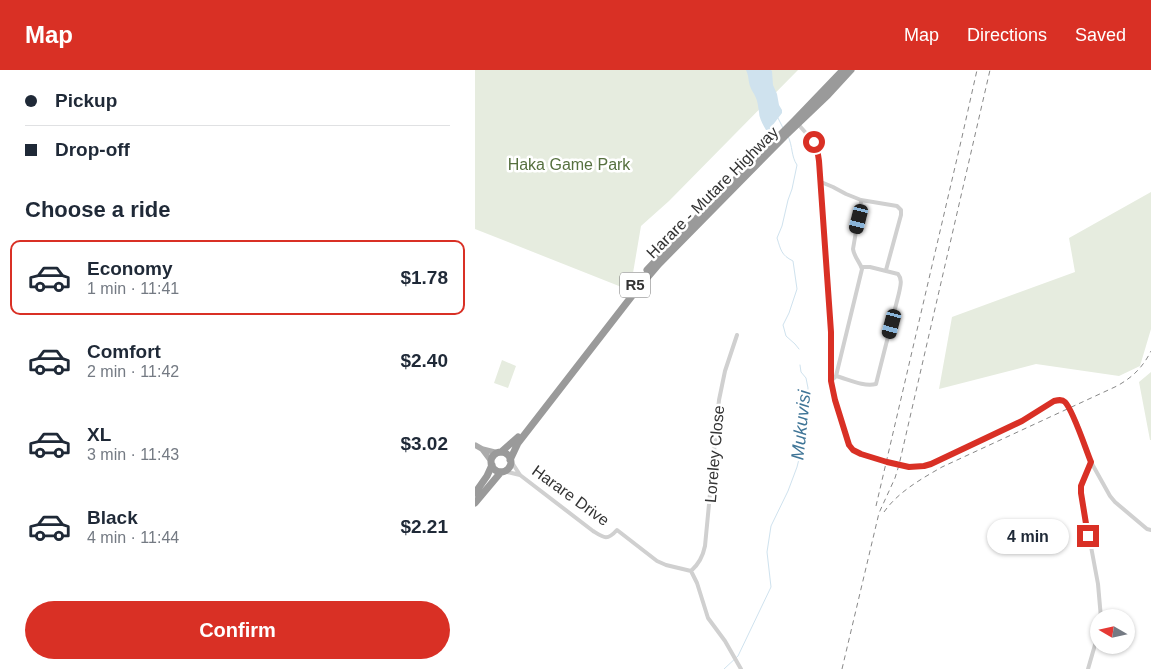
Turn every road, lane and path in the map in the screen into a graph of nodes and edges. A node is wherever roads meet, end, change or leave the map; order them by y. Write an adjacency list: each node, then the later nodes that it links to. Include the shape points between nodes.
1 (843, 70): 3 (highway, Harare - Mutare Highway / R5)
2 (851, 70): 3 (highway, Harare - Mutare Highway / R5)
3 (797, 122): 4 (highway, Harare - Mutare Highway / R5); 5 (street, via 817,148)
4 (785, 132): 14 (highway, Harare - Mutare Highway / R5, via 654,262 515,440); 15 (highway, Harare - Mutare Highway / R5, via 642,282 518,443)
5 (821, 182): 6 (street); 11 (street)
6 (861, 200): 7 (street, via 853,250); 8 (street, via 897,206 901,210)
7 (861, 267): 8 (street); 10 (street)
8 (886, 270): 10 (street, via 898,274 901,283 877,382 874,385)
9 (737, 335): 23 (street, Loreley Close, via 719,400 705,546 702,558)
10 (836, 376): 11 (street)
11 (831, 381): 16 (street, via 849,445 861,454 909,467 924,466 1022,421 1059,400 1069,408)
12 (475, 445): 13 (main road)
13 (482, 449): 14 (main road); 17 (main road)
14 (500, 452): 15 (highway); 17 (highway, R5, via 494,455)
15 (511, 460): 18 (highway, R5, via 509,468); 19 (street, Harare Drive)
16 (1091, 462): 22 (street, via 1115,502); 24 (street, via 1081,493)
17 (491, 463): 18 (highway, via 495,470); 20 (highway, R5)
18 (502, 472): 19 (street, Harare Drive); 21 (highway, R5)
19 (520, 474): 23 (street, Harare Drive, via 603,538 617,530 657,561)
20 (475, 493)
21 (475, 503)
22 (1151, 530)
23 (691, 571): 26 (street, via 708,618)
24 (1100, 609)
25 (1092, 654): 27 (street)
26 (741, 669)
27 (1088, 669)

